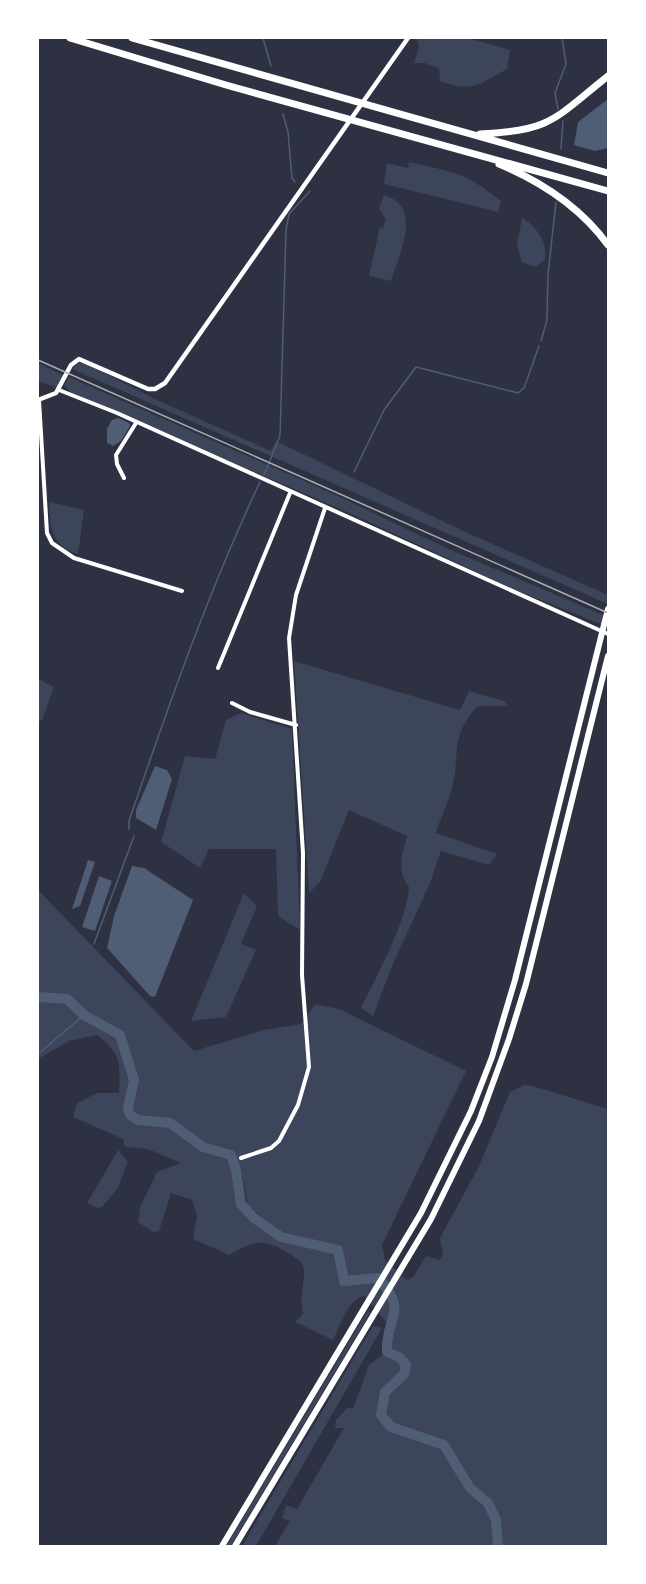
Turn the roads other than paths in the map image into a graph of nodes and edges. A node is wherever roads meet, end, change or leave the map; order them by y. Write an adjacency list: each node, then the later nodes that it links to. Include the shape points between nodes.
1 (70, 38): 6 (highway, via 225,85)
2 (132, 38): 5 (highway)
3 (408, 38): 10 (street, via 165,383 148,389 79,359 71,365)
4 (609, 76): 5 (highway, via 569,110 545,124 518,132)
5 (471, 134): 7 (highway)
6 (466, 150): 8 (highway); 9 (highway, via 511,169 558,196)
7 (609, 173)
8 (609, 191)
9 (609, 245)
10 (59, 390): 11 (street); 12 (street)
11 (38, 400): 16 (street, via 47,533 52,543 74,558)
12 (136, 423): 13 (street, via 116,455); 14 (street)
13 (124, 478)
14 (290, 493): 15 (street); 20 (street)
15 (325, 507): 18 (street); 22 (street, via 292,613 290,653)
16 (182, 591)
17 (609, 609): 24 (main road, via 518,969 492,1057 453,1153 393,1261)
18 (609, 634)
19 (609, 656): 25 (main road, via 526,984 486,1103 456,1171 400,1271)
20 (218, 668)
21 (232, 703): 22 (street)
22 (296, 725): 23 (street, via 303,853 302,975 309,1066 298,1105 279,1141 271,1148)
23 (241, 1158)
24 (222, 1546)
25 (235, 1546)

